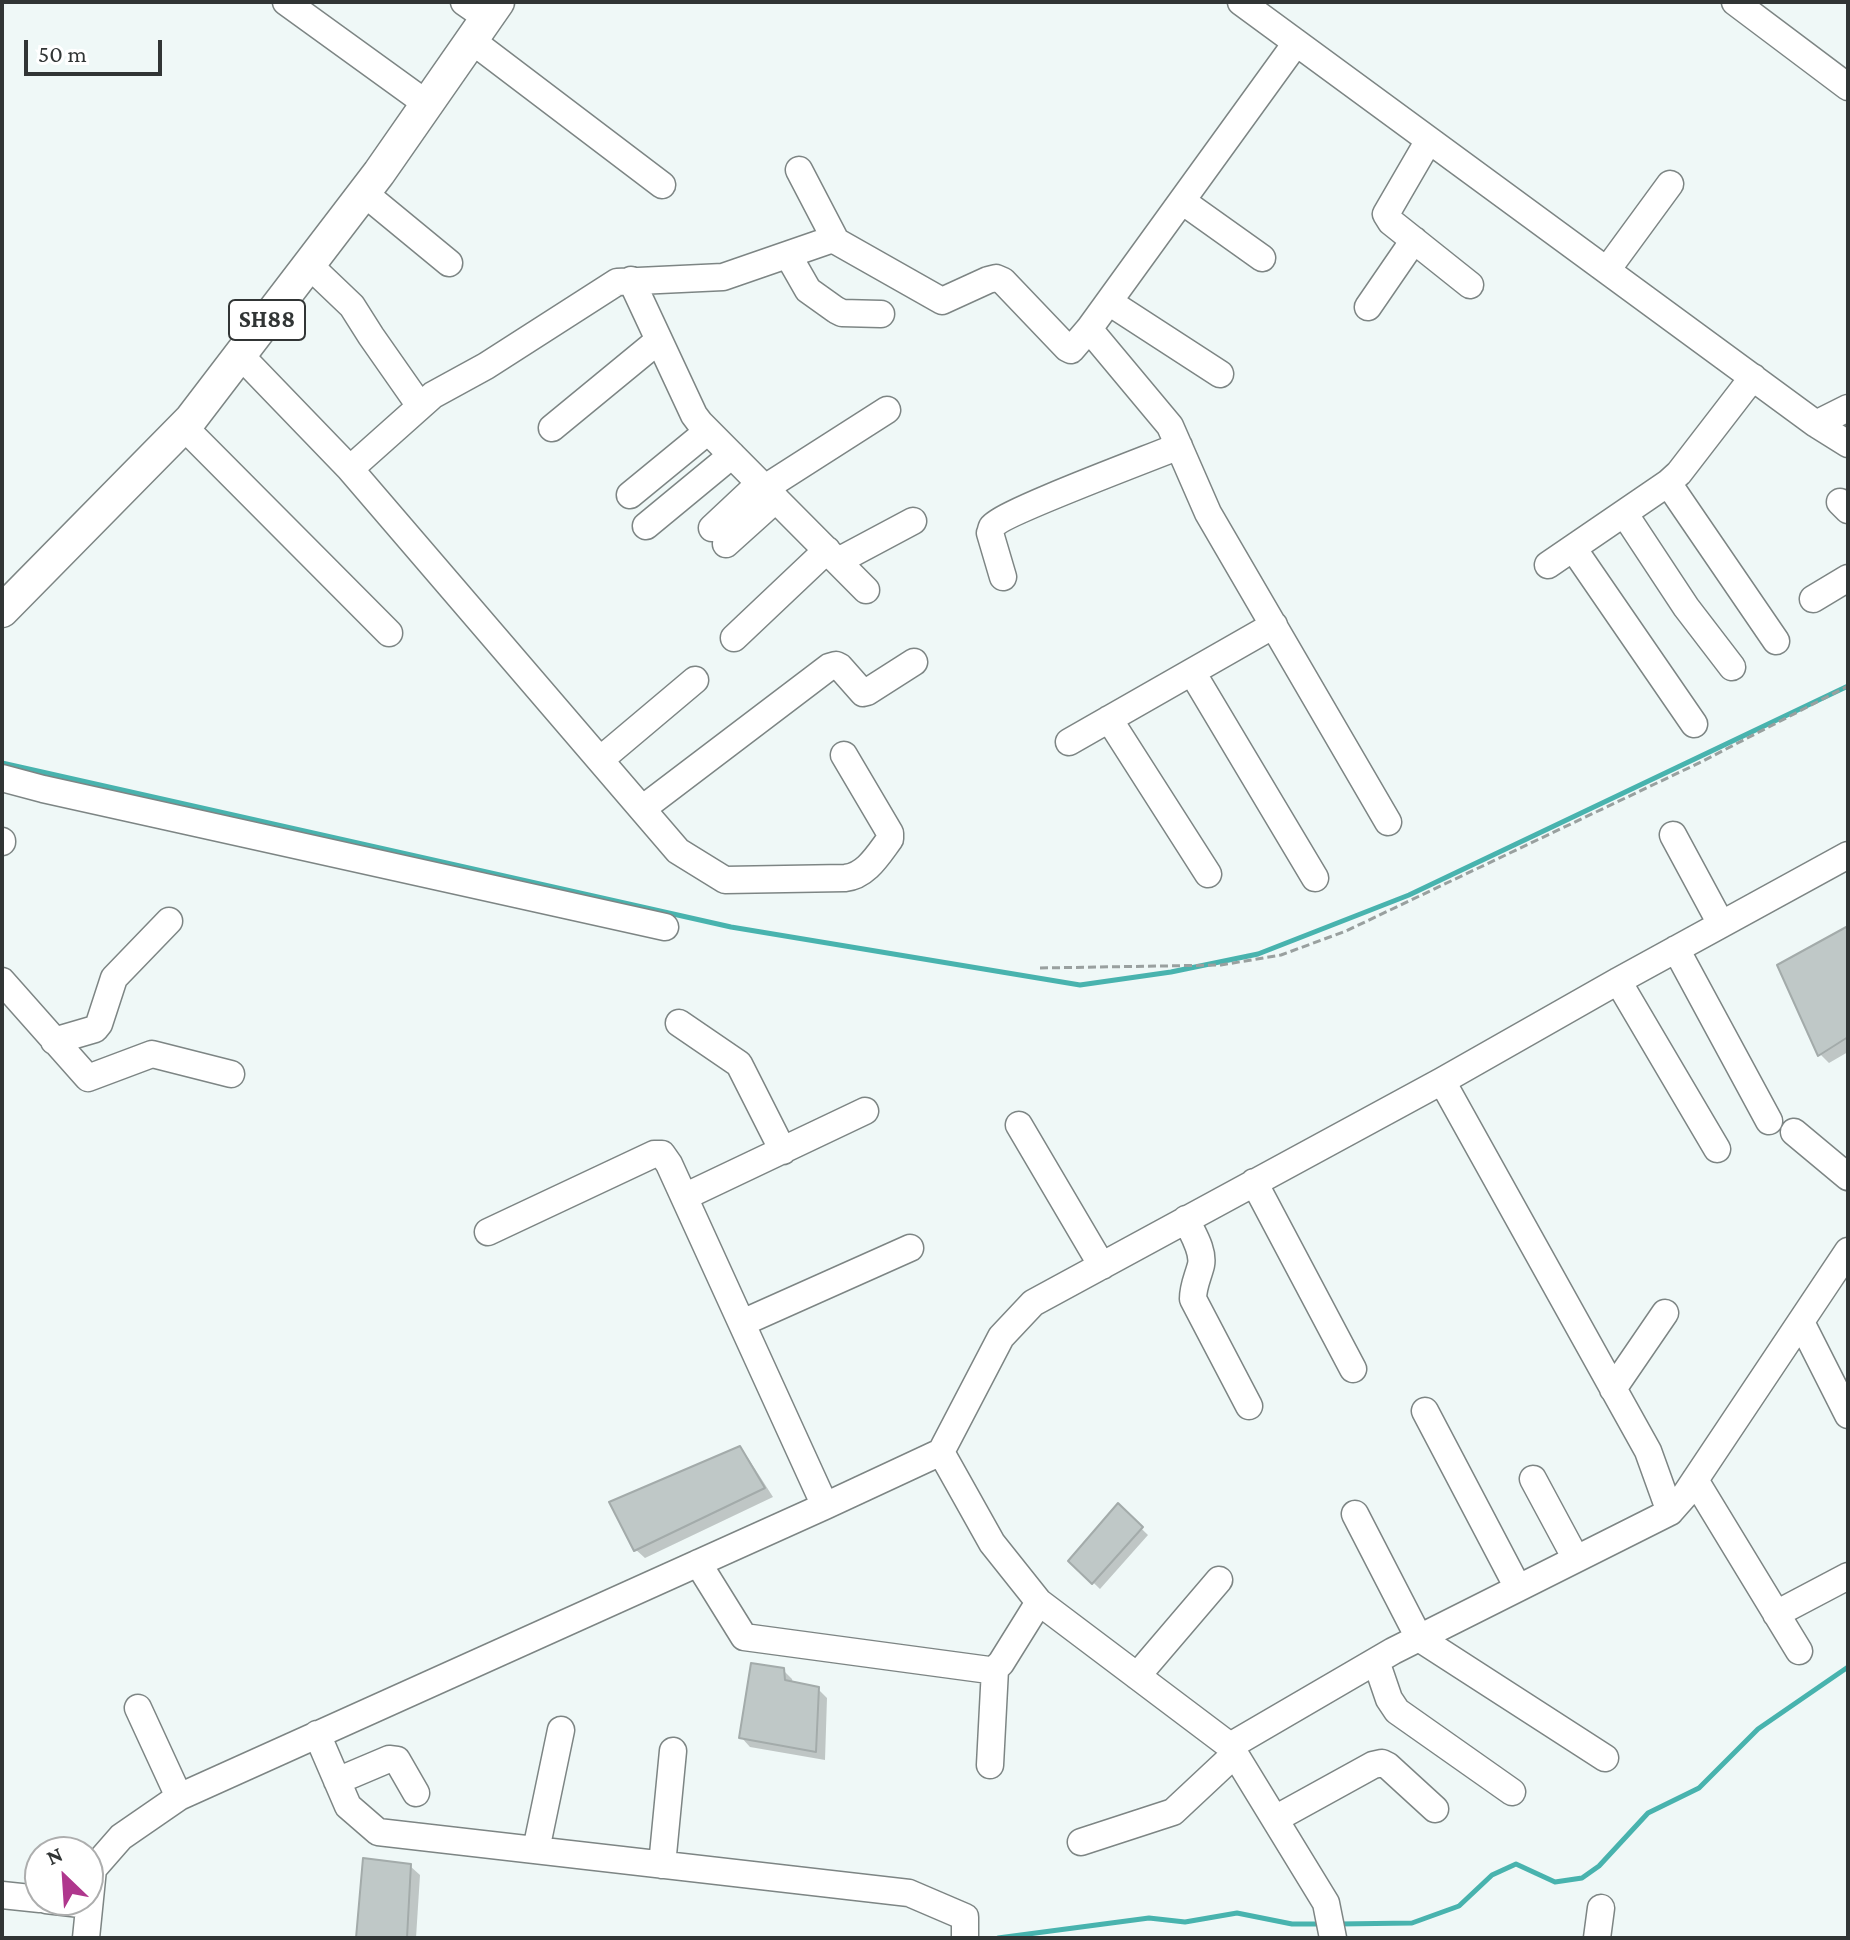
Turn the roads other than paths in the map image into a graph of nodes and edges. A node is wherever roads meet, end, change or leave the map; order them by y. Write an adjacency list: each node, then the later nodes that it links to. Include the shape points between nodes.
1 (286, 2): 7 (street)
2 (1241, 2): 5 (street)
3 (1735, 2): 6 (street)
4 (480, 16): 7 (main road, SH88); 11 (street)
5 (1296, 43): 8 (street); 13 (street)
6 (1848, 87)
7 (427, 104): 12 (main road, SH88)
8 (1429, 140): 14 (street, via 1386,214); 20 (street)
9 (799, 170): 15 (street)
10 (1670, 184): 20 (street)
11 (662, 185)
12 (364, 193): 18 (street); 19 (main road, SH88)
13 (1182, 201): 17 (street); 23 (street)
14 (1414, 240): 22 (street); 24 (street)
15 (836, 241): 16 (street); 26 (street, via 942,301 988,280 1003,281 1071,350)
16 (788, 255): 21 (street, via 723,277); 25 (street, via 808,290 836,310)
17 (1262, 258)
18 (449, 263)
19 (309, 265): 28 (main road, SH88); 31 (street, via 352,306)
20 (1607, 270): 30 (street)
21 (631, 280): 27 (street); 31 (street, via 617,282)
22 (1470, 285)
23 (1109, 302): 26 (street); 29 (street)
24 (1368, 307)
25 (881, 314)
26 (1089, 329): 39 (street, via 1167,421)
27 (659, 340): 36 (street); 37 (street, via 694,415)
28 (240, 355): 35 (main road, SH88); 41 (street)
29 (1220, 374)
30 (1753, 377): 34 (street); 42 (street)
31 (420, 406): 41 (street)
32 (1848, 408): 34 (street)
33 (887, 410): 43 (street)
34 (1816, 424): 38 (street)
35 (184, 427): 55 (main road, SH88); 58 (street)
36 (552, 428)
37 (708, 431): 40 (street); 44 (street)
38 (1848, 444)
39 (1179, 446): 52 (street, via 999,521 990,533); 57 (street, via 1208,513)
40 (732, 455): 43 (street); 47 (street)
41 (350, 469): 69 (street)
42 (1668, 483): 45 (street); 60 (street)
43 (767, 490): 48 (street); 50 (street)
44 (630, 495)
45 (1624, 513): 49 (street); 62 (street)
46 (913, 521): 50 (street)
47 (646, 526)
48 (719, 536)
49 (1573, 548): 51 (street); 66 (street)
50 (832, 555): 54 (street); 59 (street)
51 (1548, 565)
52 (1003, 577)
53 (1848, 578): 56 (street)
54 (866, 590)
55 (9, 593)
56 (1813, 599)
57 (1274, 625): 63 (street); 72 (street)
58 (389, 633)
59 (734, 638)
60 (1776, 641)
61 (914, 662): 71 (street, via 863,693 840,667 829,667)
62 (1732, 667)
63 (1192, 672): 65 (street); 76 (street)
64 (695, 680): 69 (street)
65 (1109, 719): 67 (street); 75 (street)
66 (1694, 724)
67 (1069, 742)
68 (844, 755): 71 (street, via 890,833 855,877 725,880 678,851)
69 (600, 760): 71 (street)
70 (2, 778): 79 (street)
71 (642, 809)
72 (1388, 822)
73 (1673, 835): 78 (street)
74 (1848, 855): 78 (street)
75 (1208, 874)
76 (1315, 878)
77 (169, 921): 84 (street, via 114,978 95,1029)
78 (1721, 924): 80 (street)
79 (665, 927)
80 (1676, 949): 82 (street); 88 (street)
81 (2, 981): 84 (street)
82 (1618, 981): 86 (street); 91 (street)
83 (679, 1023): 92 (street, via 739,1064)
84 (54, 1041): 85 (street, via 88,1078 152,1054)
85 (231, 1074)
86 (1442, 1081): 94 (street); 106 (street)
87 (865, 1111): 92 (street)
88 (1769, 1121)
89 (1019, 1125): 100 (street)
90 (1794, 1132): 93 (street)
91 (1717, 1149)
92 (783, 1151): 95 (street)
93 (1848, 1177)
94 (1248, 1185): 96 (street); 104 (street); 105 (street)
95 (684, 1197): 97 (street, via 669,1164 662,1154 654,1154); 103 (street)
96 (1186, 1219): 100 (street); 107 (street, via 1201,1255 1193,1299)
97 (488, 1232)
98 (910, 1248): 103 (street)
99 (1848, 1251): 102 (street)
100 (1102, 1266): 110 (street, via 1033,1303 1001,1337)
101 (1665, 1313): 106 (street)
102 (1801, 1322): 109 (street); 112 (street)
103 (742, 1323): 113 (street)
104 (1323, 1344)
105 (1353, 1369)
106 (1613, 1389): 114 (street, via 1648,1451)
107 (1249, 1406)
108 (1425, 1411): 120 (street)
109 (1848, 1415)
110 (941, 1452): 113 (street); 121 (street, via 992,1543)
111 (1533, 1479): 116 (street)
112 (1695, 1480): 114 (street); 122 (street)
113 (825, 1506): 117 (street)
114 (1670, 1512): 116 (street)
115 (1355, 1514): 123 (street)
116 (1576, 1559): 120 (street)
117 (698, 1563): 126 (street, via 744,1637); 130 (street)
118 (1848, 1576): 122 (street)
119 (1219, 1580): 127 (street)
120 (1518, 1588): 123 (street)
121 (1039, 1602): 126 (street); 127 (street)
122 (1776, 1614): 124 (street)
123 (1419, 1638): 125 (street); 133 (street)
124 (1799, 1651)
125 (1376, 1661): 131 (street); 136 (street, via 1397,1711)
126 (995, 1669): 134 (street)
127 (1137, 1676): 131 (street)
128 (138, 1708): 138 (street)
129 (561, 1730): 142 (street)
130 (317, 1734): 135 (street); 138 (street)
131 (1233, 1750): 140 (street); 141 (street, via 1173,1812)
132 (673, 1751): 144 (street)
133 (1605, 1758)
134 (990, 1765)
135 (337, 1781): 137 (street, via 394,1759); 142 (street, via 348,1806 378,1832)
136 (1512, 1792)
137 (416, 1793)
138 (179, 1797): 143 (street, via 121,1837)
139 (1435, 1809): 140 (street, via 1382,1763)
140 (1275, 1819): 150 (street, via 1326,1903)
141 (1081, 1842)
142 (536, 1850): 144 (street)
143 (104, 1856)
144 (662, 1865): 149 (street, via 909,1893)
145 (2, 1895): 146 (street)
146 (24, 1897)
147 (1601, 1908): 152 (street)
148 (88, 1916): 151 (street)
149 (965, 1928)
150 (1333, 1936)
151 (86, 1938)
152 (1597, 1938)

